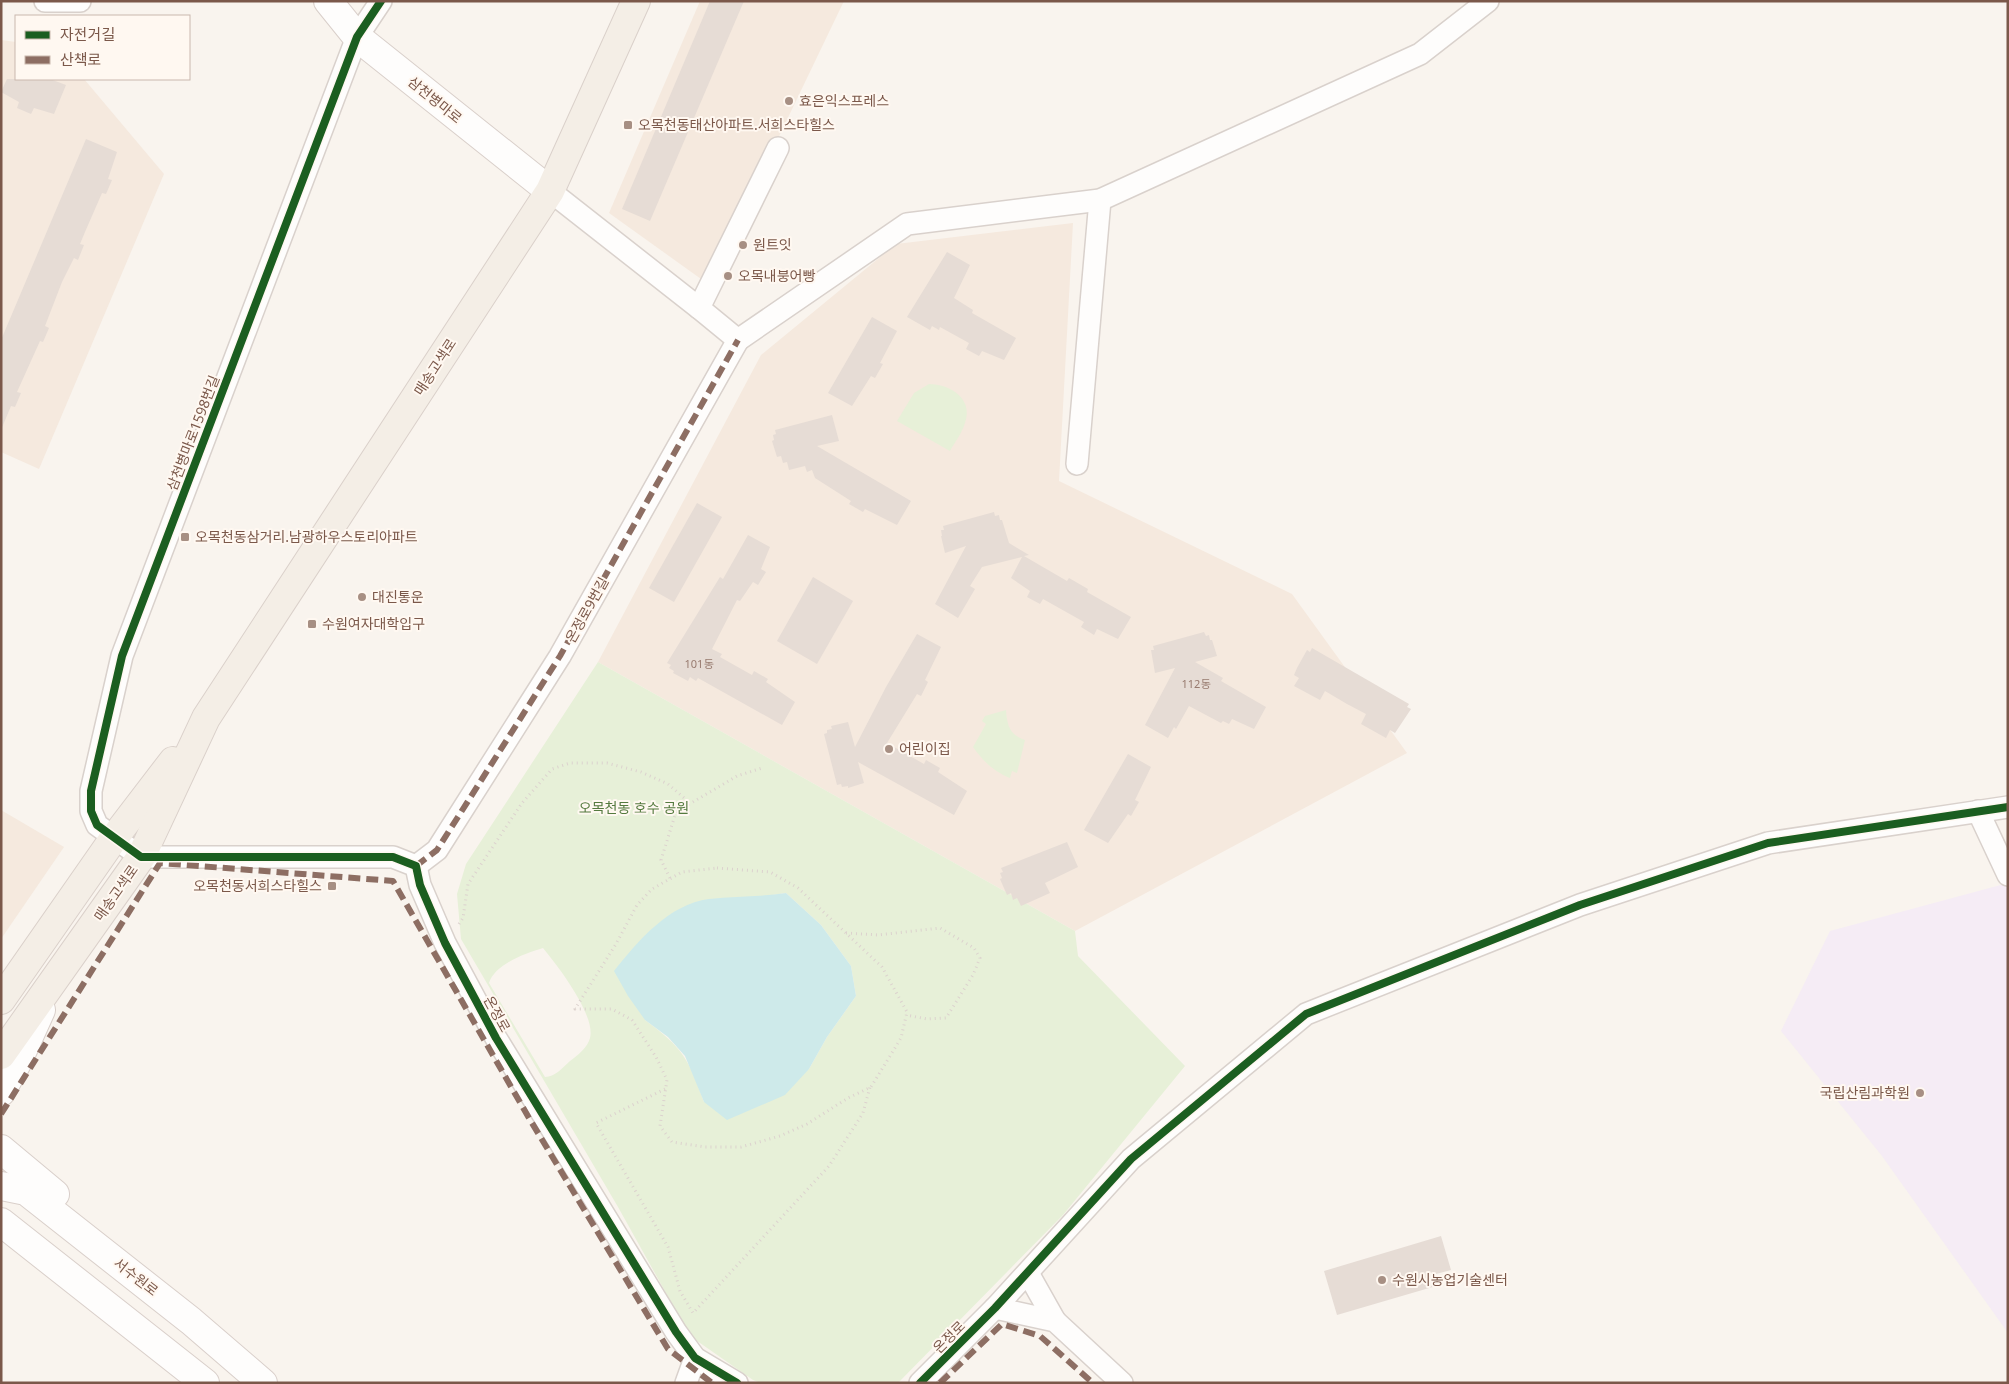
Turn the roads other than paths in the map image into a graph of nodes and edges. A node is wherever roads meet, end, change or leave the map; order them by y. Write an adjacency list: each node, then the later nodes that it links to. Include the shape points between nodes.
1 (45, 1): 2 (street)
2 (80, 1)
3 (328, 1): 7 (street, 삼천병마로)
4 (381, 1): 7 (street, 삼천병마로1598번길)
5 (636, 1): 9 (main road, 매송고색로)
6 (1488, 1): 10 (street, via 1420,54)
7 (357, 37): 9 (street, 삼천병마로); 17 (street, 삼천병마로1598번길, via 122,656 91,790 91,810 97,825)
8 (778, 148): 11 (street)
9 (550, 191): 11 (street); 14 (main road, 매송고색로)
10 (1100, 200): 12 (street, via 907,224); 13 (street)
11 (700, 308): 12 (street)
12 (738, 340): 19 (street, 온정로9번길, via 560,656 436,850)
13 (1077, 464)
14 (206, 718): 17 (main road, 매송고색로); 18 (main road, 매송고색로)
15 (2008, 807): 16 (street, 온정로)
16 (1978, 811): 20 (street); 28 (street, 온정로, via 1768,843 1580,905 1306,1014 1130,1159)
17 (114, 838): 18 (street, 삼천병마로1598번길); 22 (main road, 매송고색로)
18 (141, 857): 19 (street, via 393,857); 21 (main road, 매송고색로)
19 (416, 866): 32 (street, 온정로, via 420,885 445,943 496,1038 676,1332)
20 (2008, 875)
21 (50, 989): 23 (main road, 매송고색로); 24 (street)
22 (1, 1000)
23 (1, 1055)
24 (1, 1092)
25 (1, 1149): 29 (street, via 109,1236)
26 (1, 1186): 29 (street, 서수원로, via 26,1191)
27 (1, 1222): 33 (street)
28 (1028, 1273): 30 (street, 온정로); 31 (street)
29 (150, 1288): 34 (street, 서수원로)
30 (995, 1308): 31 (street); 37 (street, 온정로)
31 (1055, 1321): 38 (street)
32 (696, 1358): 35 (street); 36 (street, 온정로)
33 (205, 1383)
34 (263, 1383)
35 (686, 1383)
36 (737, 1383)
37 (920, 1383)
38 (1122, 1383)

